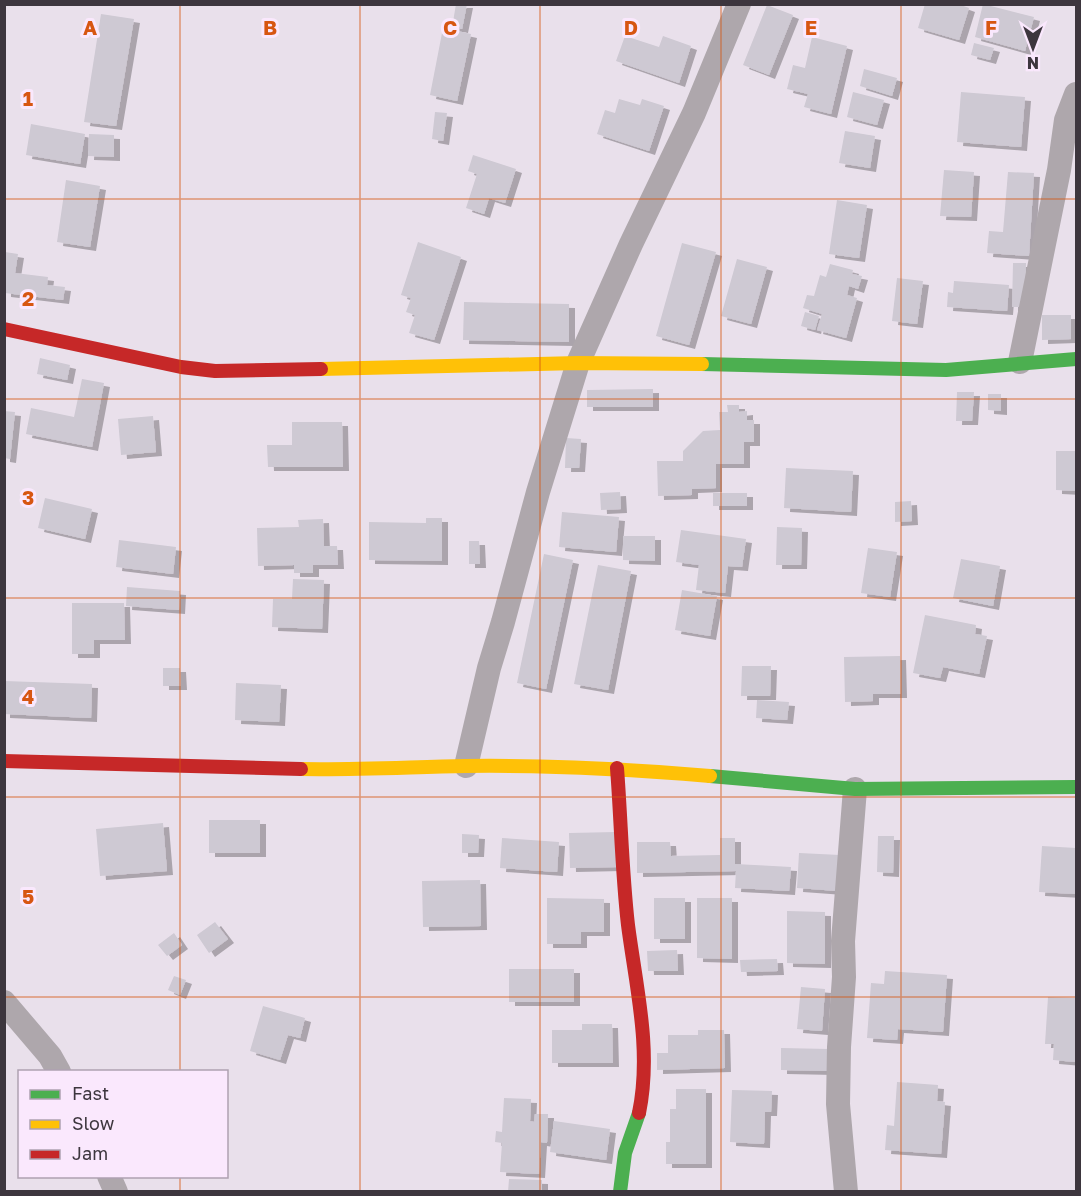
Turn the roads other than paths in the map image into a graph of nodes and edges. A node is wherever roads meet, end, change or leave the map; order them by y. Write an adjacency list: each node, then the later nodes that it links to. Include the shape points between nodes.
1 (739, 4): 6 (street, via 694,113)
2 (1077, 94): 5 (street, via 1066,120)
3 (4, 329): 6 (street, via 215,371)
4 (1077, 359): 5 (street)
5 (1020, 362): 6 (street, via 946,370)
6 (578, 363): 8 (street, via 489,668)
7 (4, 761): 8 (street, via 350,770)
8 (466, 766): 9 (street)
9 (617, 768): 11 (street); 14 (street, via 628,922 644,1032 643,1094 625,1153)
10 (1077, 788): 11 (street)
11 (855, 789): 15 (street, via 838,1047 838,1104)
12 (4, 1002): 13 (street)
13 (58, 1070)
14 (620, 1191)
15 (846, 1191)

